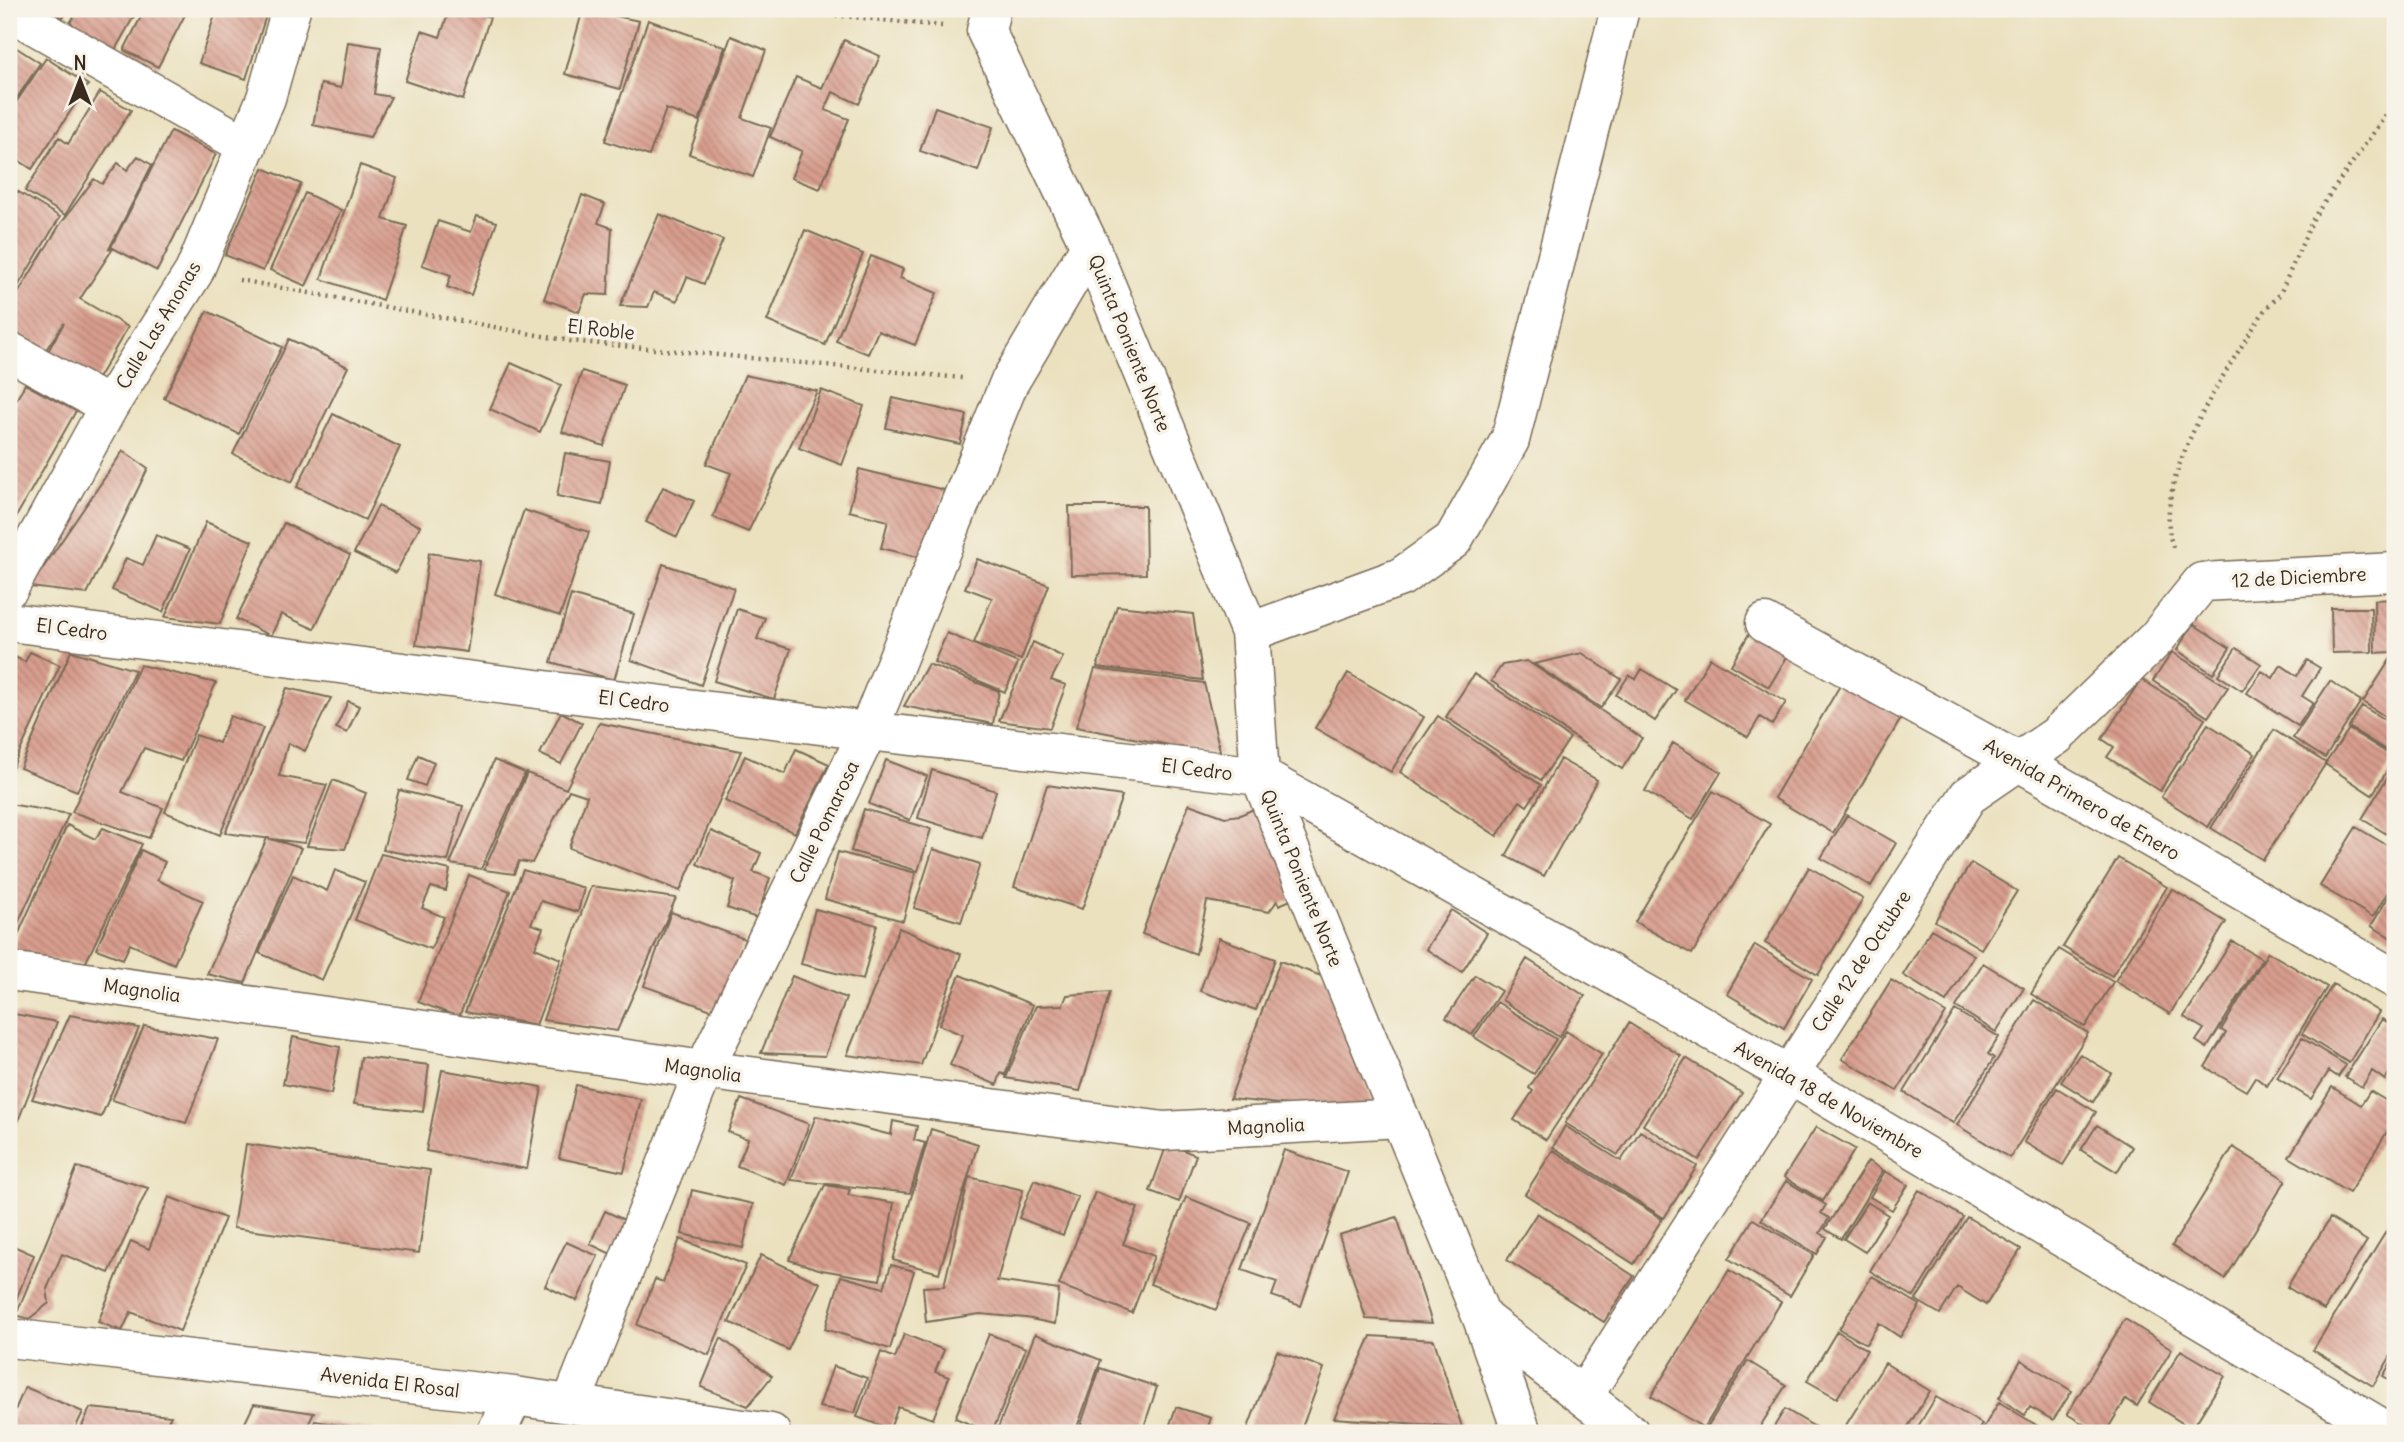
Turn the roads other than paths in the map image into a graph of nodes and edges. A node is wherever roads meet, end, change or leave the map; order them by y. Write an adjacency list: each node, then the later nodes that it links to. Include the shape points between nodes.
1 (291, 9): 5 (street, Calle Las Anonas)
2 (1620, 9): 14 (street, via 1510,440 1453,540 1401,577)
3 (9, 11): 5 (street)
4 (989, 20): 6 (street, Quinta Poniente Norte)
5 (247, 146): 8 (street, Calle Las Anonas, via 194,272)
6 (1090, 246): 14 (street, Quinta Poniente Norte); 15 (street, Calle Pomarosa, via 1009,383)
7 (9, 351): 8 (street)
8 (109, 405): 11 (street, Calle Las Anonas)
9 (2395, 572): 10 (street, 12 de Diciembre)
10 (2202, 582): 16 (street, Calle 12 de Octubre, via 2156,639 2056,736)
11 (9, 588)
12 (9, 622): 15 (street, El Cedro)
13 (1766, 623): 16 (street, Avenida Primero de Enero)
14 (1250, 632): 17 (street, Quinta Poniente Norte)
15 (868, 731): 17 (street, El Cedro); 20 (street, Calle Pomarosa)
16 (2021, 763): 19 (street, Avenida Primero de Enero); 21 (street, Calle 12 de Octubre, via 1968,796)
17 (1260, 776): 21 (street, Avenida 18 de Noviembre); 22 (street, Quinta Poniente Norte)
18 (9, 971): 20 (street, Magnolia)
19 (2395, 979)
20 (704, 1070): 22 (street, Magnolia, via 1164,1131); 27 (street, Calle Pomarosa)
21 (1788, 1074): 25 (street, Calle 12 de Octubre); 32 (street, Avenida 18 de Noviembre)
22 (1400, 1118): 23 (street, Quinta Poniente Norte)
23 (1482, 1318): 25 (street); 31 (street, Quinta Poniente Norte)
24 (9, 1338): 26 (street, Avenida El Rosal)
25 (1584, 1395): 28 (street)
26 (514, 1396): 27 (street, Avenida El Rosal); 29 (street)
27 (571, 1404): 30 (street, Avenida El Rosal)
28 (1621, 1431)
29 (496, 1433)
30 (771, 1433)
31 (1522, 1433)
32 (2390, 1433)

